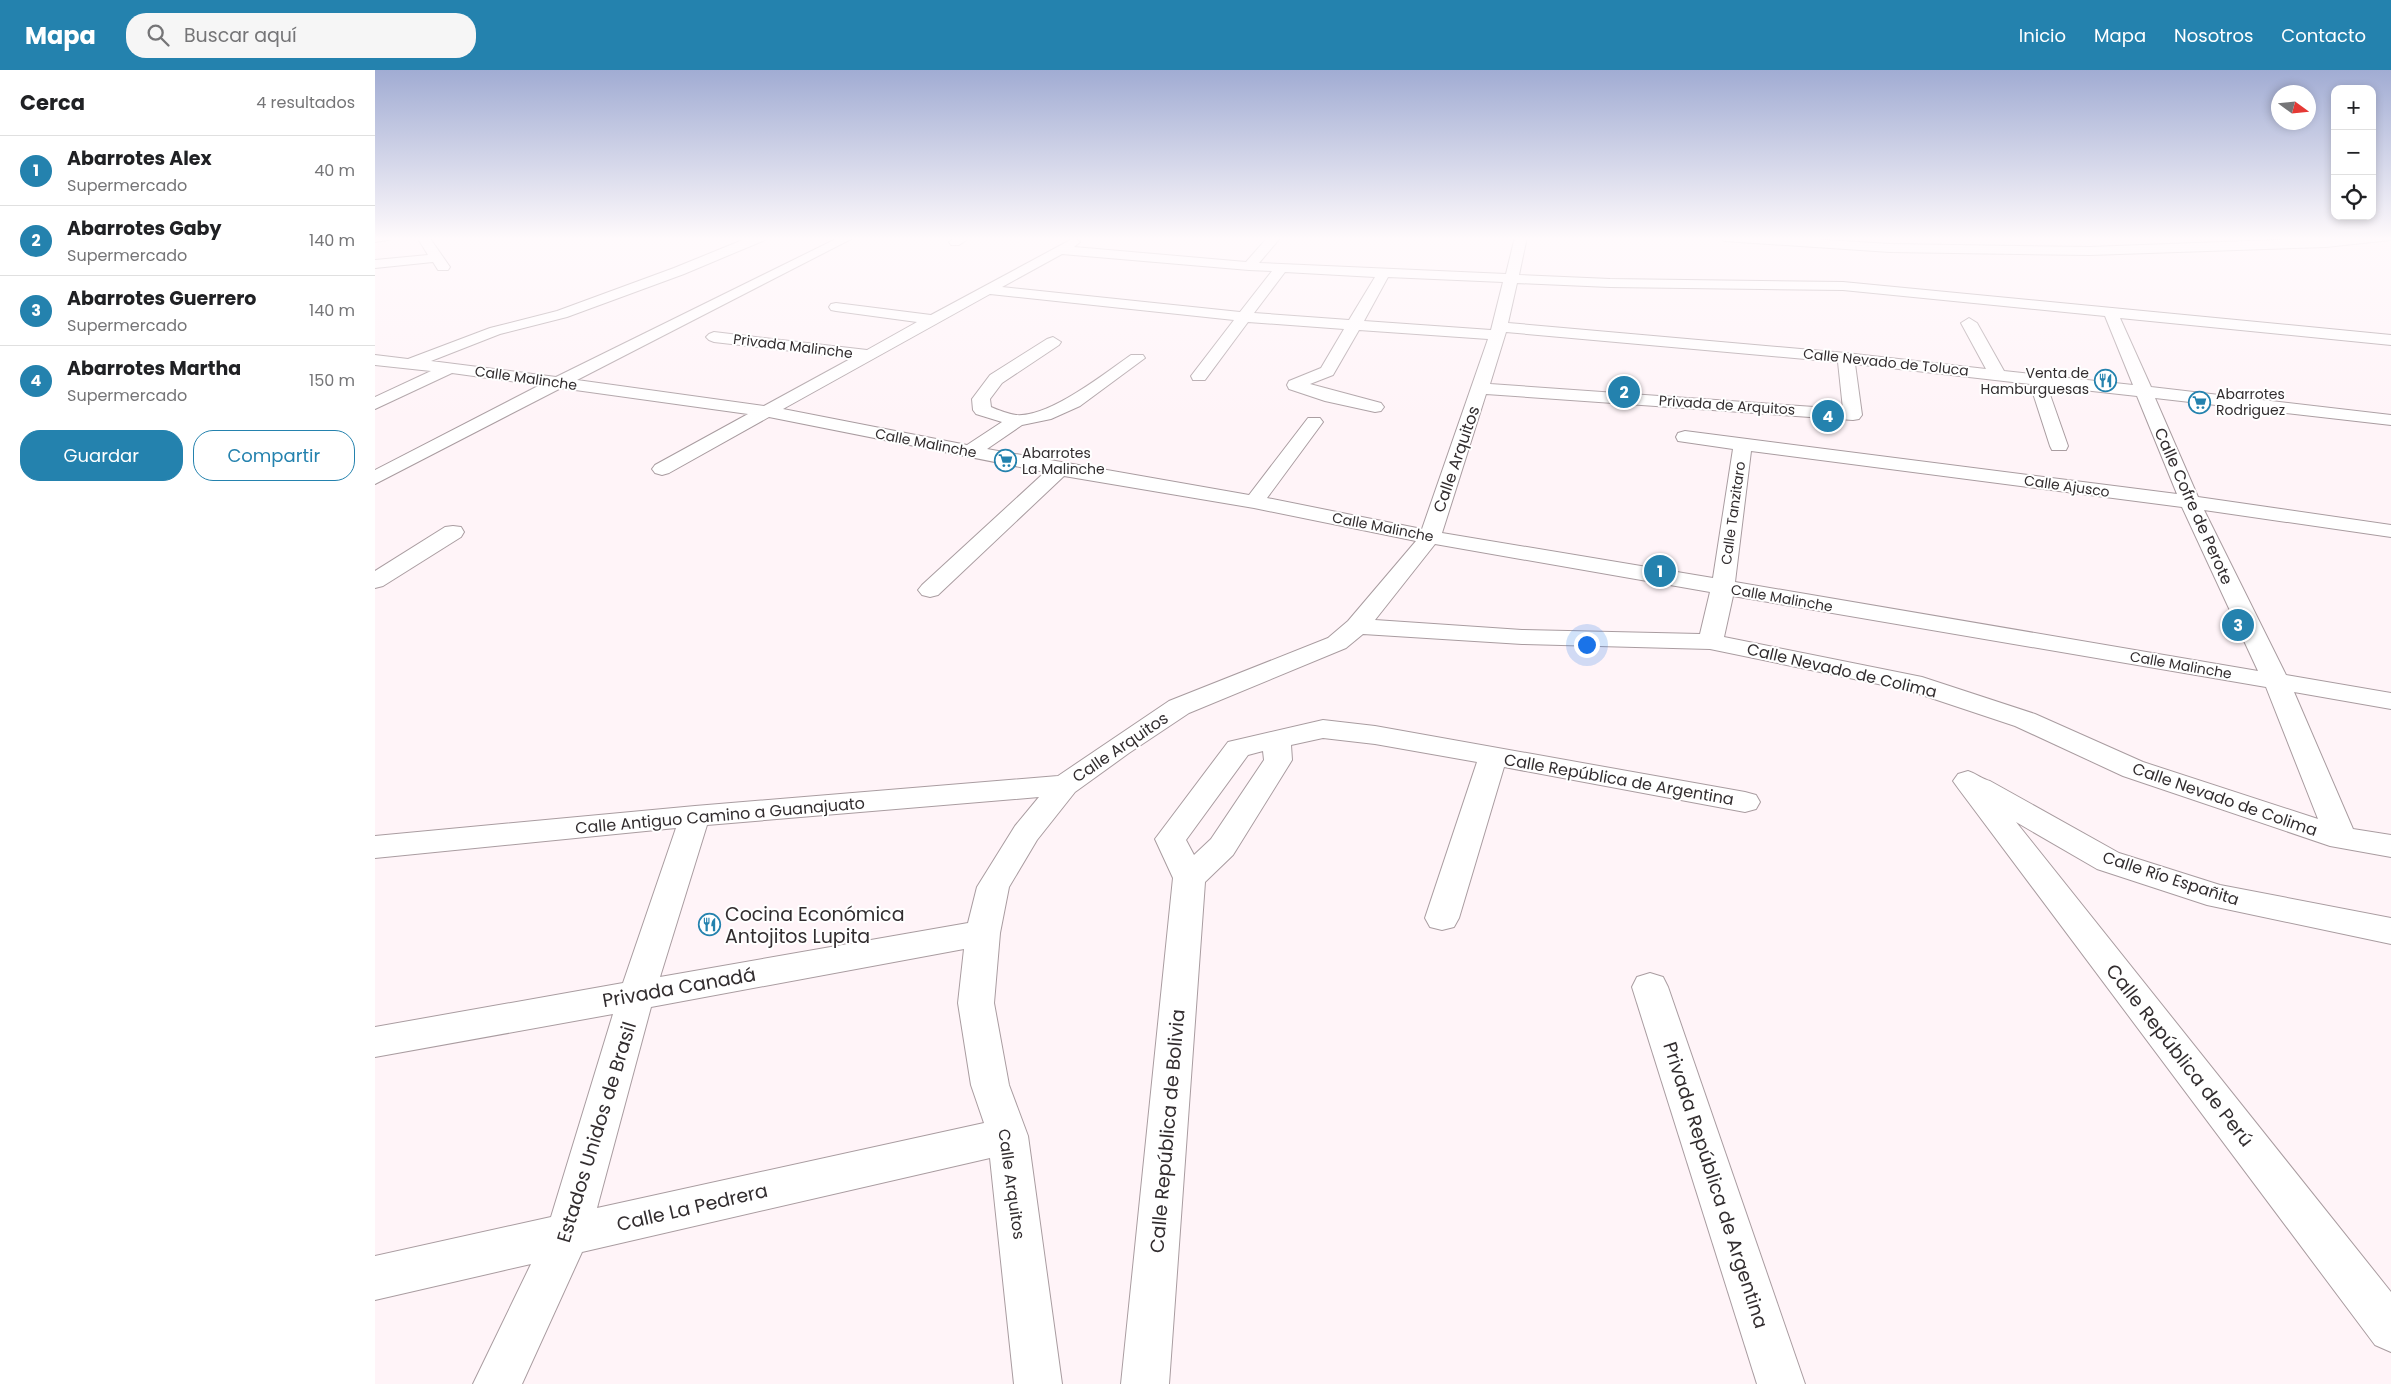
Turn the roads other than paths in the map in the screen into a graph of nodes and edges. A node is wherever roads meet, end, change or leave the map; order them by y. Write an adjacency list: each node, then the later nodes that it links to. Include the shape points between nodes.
1 (604, 298): 23 (street, via 561,314 495,331)
2 (726, 298): 28 (street)
3 (974, 298): 12 (street)
4 (1068, 298): 11 (street, Calle Nevado de Toluca)
5 (1259, 298): 11 (street)
6 (1369, 298): 14 (street)
7 (1507, 298): 15 (street, Calle Arquitos)
8 (1975, 298): 10 (street)
9 (836, 307): 12 (street)
10 (2110, 311): 17 (street); 30 (street, Calle Cofre de Perote)
11 (1245, 317): 14 (street, Calle Nevado de Toluca); 26 (street)
12 (935, 320): 19 (street)
13 (1969, 323): 25 (street)
14 (1353, 325): 15 (street, Calle Nevado de Toluca); 32 (street, via 1327,371 1295,384 1331,397)
15 (1499, 331): 21 (street, Calle Nevado de Toluca); 29 (street, Calle Arquitos)
16 (714, 337): 19 (street, Privada Malinche)
17 (2391, 340)
18 (1053, 342): 35 (street, via 996,379 981,399 982,410)
19 (871, 355): 33 (street)
20 (1137, 358): 35 (street, via 1074,402 1045,415)
21 (1846, 358): 25 (street, Calle Nevado de Toluca); 37 (street, Privada de Arquitos, via 1853,415)
22 (375, 360): 23 (street, Calle Malinche)
23 (410, 364): 24 (street, Calle Malinche)
24 (450, 368): 28 (street, Calle Malinche); 31 (street)
25 (1997, 374): 27 (street, Calle Nevado de Toluca)
26 (1199, 376)
27 (2037, 378): 30 (street, Calle Nevado de Toluca); 40 (street)
28 (558, 382): 33 (street, Calle Malinche); 44 (street)
29 (1480, 388): 37 (street, Privada de Arquitos); 49 (street, Calle Arquitos)
30 (2143, 390): 34 (street, Calle Nevado de Toluca); 46 (street, Calle Cofre de Perote)
31 (375, 404)
32 (1375, 407)
33 (765, 411): 41 (street, Calle Malinche); 43 (street)
34 (2391, 420)
35 (1016, 421): 41 (street)
36 (1314, 422): 45 (street)
37 (1811, 431): 39 (street, Calle Ajusco); 46 (street, Calle Ajusco)
38 (1685, 437): 39 (street, Calle Ajusco)
39 (1743, 443): 51 (street, Calle Tanzitaro)
40 (2059, 446)
41 (971, 451): 42 (street, Calle Malinche)
42 (1060, 468): 45 (street, Calle Malinche); 52 (street)
43 (662, 469)
44 (375, 478)
45 (1254, 502): 49 (street, Calle Malinche)
46 (2190, 502): 48 (street, Calle Ajusco); 55 (street, Calle Cofre de Perote)
47 (453, 532): 50 (street)
48 (2391, 532)
49 (1430, 537): 51 (street, Calle Malinche); 53 (street, Calle Arquitos)
50 (375, 581)
51 (1723, 588): 54 (street, Calle Tanzitaro); 55 (street, Calle Malinche)
52 (930, 590)
53 (1357, 626): 54 (street, Calle Nevado de Colima, via 1522,637); 60 (street, Calle Arquitos, via 1337,643 1179,707)
54 (1710, 642): 63 (street, Calle Nevado de Colima, via 1913,683 2025,720 2133,769)
55 (2276, 681): 56 (street, Calle Malinche); 63 (street, Calle Cofre de Perote)
56 (2391, 701)
57 (1276, 740): 58 (street, Calle República de Argentina, via 1323,729); 66 (street, via 1278,760 1222,847); 66 (street, Calle República de Bolivia, via 1238,748 1171,839)
58 (1493, 756): 61 (street, Calle República de Argentina); 67 (street, Calle República de Argentina)
59 (1968, 781): 68 (street, Calle Río Españita, via 2107,861 2219,897); 76 (street, Calle República de Perú)
60 (1065, 785): 62 (street, Calle Antiguo Camino a Guanajuato); 69 (street, Calle Arquitos, via 1026,834 993,887)
61 (1745, 802)
62 (695, 816): 65 (street, Calle Antiguo Camino a Guanajuato); 71 (street, Estados Unidos de Brasil)
63 (2341, 838): 64 (street, Calle Nevado de Colima)
64 (2391, 846)
65 (375, 847)
66 (1189, 878): 79 (street, Calle República de Bolivia)
67 (1442, 918)
68 (2391, 931)
69 (983, 933): 71 (street, Privada Canadá); 73 (street, Calle Arquitos, via 975,1003 989,1086)
70 (1650, 987): 80 (street, Privada República de Argentina)
71 (637, 994): 72 (street, Privada Canadá); 74 (street, Estados Unidos de Brasil)
72 (375, 1042)
73 (1008, 1136): 74 (street, Calle La Pedrera); 78 (street, Calle Arquitos)
74 (568, 1234): 75 (street, Calle La Pedrera); 77 (street, Estados Unidos de Brasil)
75 (375, 1278)
76 (2391, 1329)
77 (497, 1384)
78 (1038, 1384)
79 (1145, 1384)
80 (1781, 1384)

